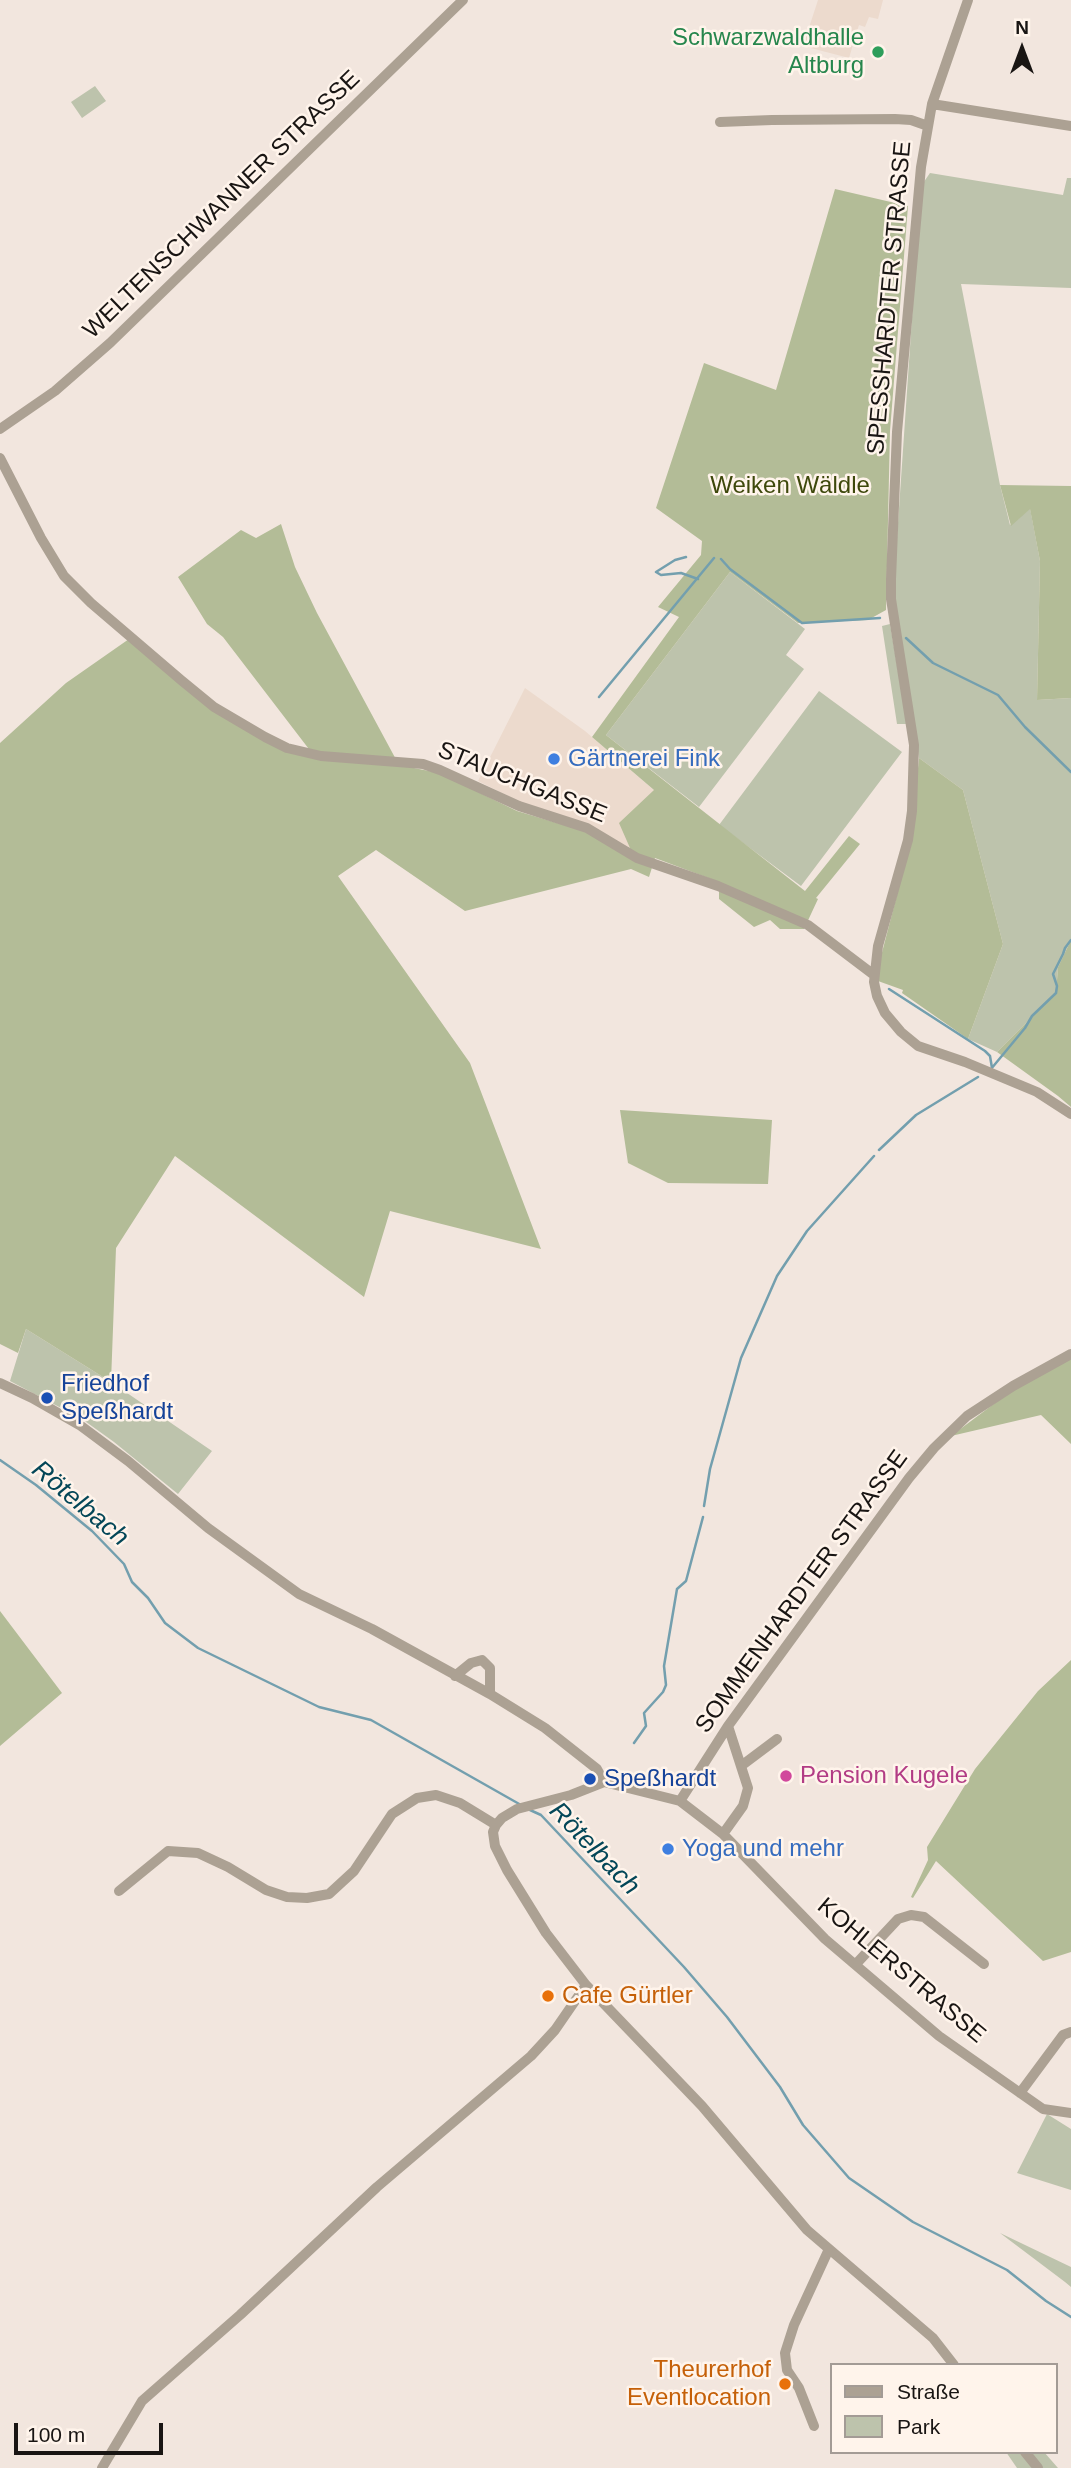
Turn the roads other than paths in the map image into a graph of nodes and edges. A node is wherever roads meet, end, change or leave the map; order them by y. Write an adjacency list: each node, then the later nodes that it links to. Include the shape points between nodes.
1 (463, 0): 7 (street, WELTENSCHWANNER STRASSE, via 110,344 55,391)
2 (968, 0): 3 (street, SPESSHARDTER STRASSE)
3 (932, 104): 5 (street, SPESSHARDTER STRASSE); 6 (street)
4 (720, 122): 5 (street, via 895,119)
5 (928, 126): 9 (street, SPESSHARDTER STRASSE, via 920,167 897,432 891,579 914,745 912,811)
6 (1071, 126)
7 (0, 429)
8 (0, 458): 9 (street, STAUCHGASSE, via 64,576 214,707 287,748 321,756 422,764 519,806 587,828 636,858 718,886 808,925)
9 (874, 975): 10 (street, SPESSHARDTER STRASSE, via 885,1013 918,1046 1026,1087)
10 (1071, 1114)
11 (1071, 1354): 15 (street, SOMMENHARDTER STRASSE, via 967,1416 934,1448)
12 (0, 1383): 13 (street, via 81,1426 299,1594)
13 (456, 1676): 14 (street); 14 (street, via 482,1660 490,1668)
14 (491, 1693): 18 (street, via 545,1728 597,1769)
15 (728, 1726): 17 (street); 19 (street, SOMMENHARDTER STRASSE)
16 (777, 1739): 17 (street)
17 (741, 1766): 21 (street, via 748,1788 743,1806)
18 (604, 1782): 19 (street); 20 (street, via 517,1809)
19 (680, 1801): 21 (street, KOHLERSTRASSE)
20 (496, 1825): 22 (street, via 460,1803 436,1795 417,1798 392,1814 354,1871 329,1894 287,1897 198,1853 168,1851); 25 (street, via 495,1846 507,1870 546,1933)
21 (723, 1834): 23 (street, KOHLERSTRASSE, via 825,1939)
22 (119, 1891)
23 (856, 1964): 24 (street, via 898,1919 911,1914 924,1917); 27 (street, KOHLERSTRASSE, via 939,2036)
24 (984, 1964)
25 (586, 1985): 29 (street, via 702,2106 807,2230); 33 (street, via 531,2056 377,2187 142,2402)
26 (1071, 2032): 27 (street, via 1063,2035)
27 (1020, 2093): 28 (street, KOHLERSTRASSE, via 1043,2109)
28 (1071, 2113)
29 (831, 2250): 30 (street, via 933,2338); 31 (street, via 785,2353 787,2370)
30 (952, 2363)
31 (814, 2426)
32 (1027, 2454): 34 (street)
33 (102, 2468)
34 (1038, 2468)

